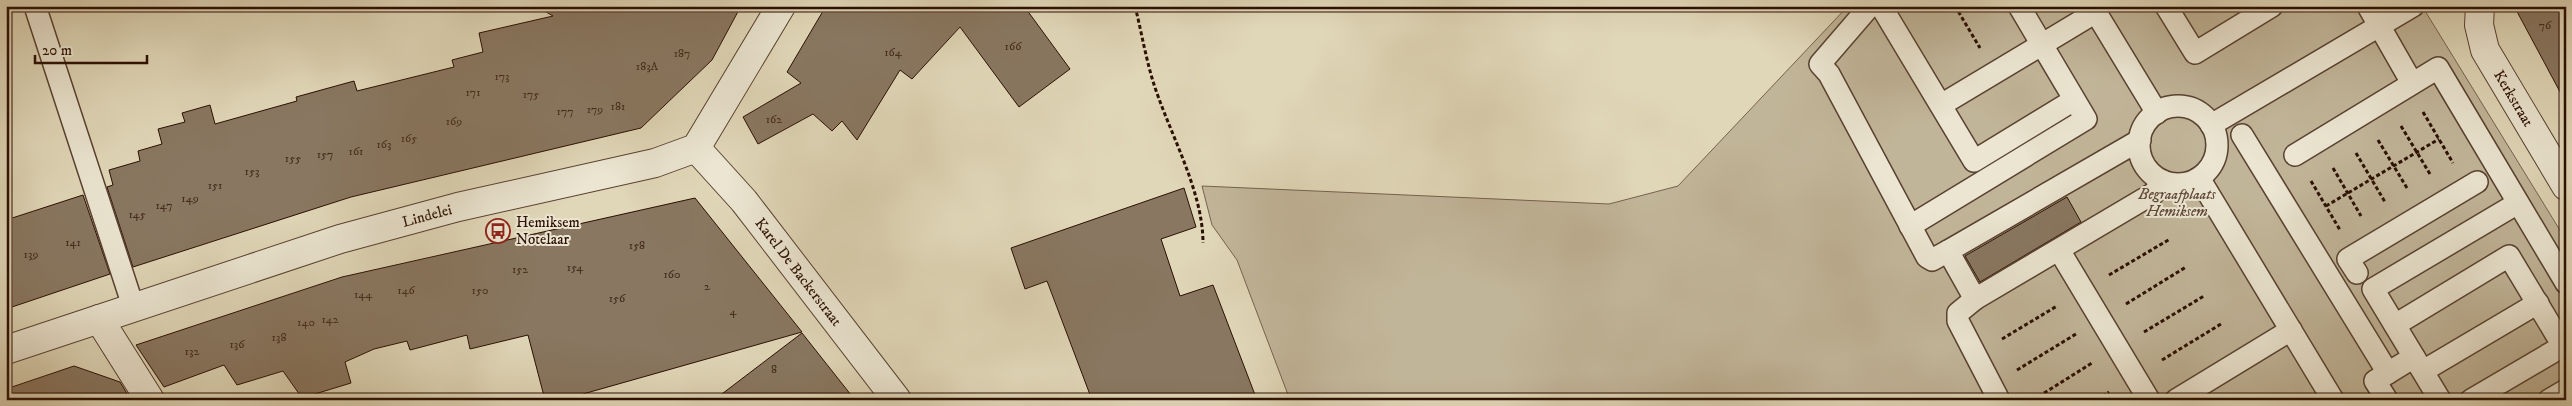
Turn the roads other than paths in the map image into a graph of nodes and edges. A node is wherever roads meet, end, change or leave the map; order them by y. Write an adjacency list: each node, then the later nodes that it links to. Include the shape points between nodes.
1 (36, 6): 37 (lane)
2 (781, 6): 21 (street)
3 (1870, 6): 28 (lane, via 1820,64 1829,74)
4 (1881, 6): 16 (lane)
5 (2019, 6): 13 (lane)
6 (2166, 6): 7 (lane, via 2195,53)
7 (2272, 6)
8 (2368, 6): 12 (lane)
9 (2413, 6): 12 (lane)
10 (2480, 6): 26 (street, Kerkstraat, via 2479,25 2485,50)
11 (2094, 9): 13 (lane); 17 (lane)
12 (2380, 26): 14 (lane); 18 (lane)
13 (2042, 45): 15 (lane); 16 (lane)
14 (2410, 84): 22 (lane); 27 (lane, via 2438,68)
15 (2074, 100): 16 (lane, via 1974,161); 28 (lane, via 2086,119)
16 (1941, 105)
17 (2157, 113): 18 (lane, via 2177,106 2190,108 2202,114); 20 (lane, via 2144,127)
18 (2211, 125): 23 (lane, via 2217,148 2214,160)
19 (2242, 135): 33 (lane)
20 (2140, 140): 24 (lane, via 2145,166); 30 (lane)
21 (696, 148): 37 (street, Lindelei, via 655,163 458,207 340,239); 46 (street, Karel De Backerstraat, via 744,201)
22 (2295, 155)
23 (2199, 178): 24 (lane, via 2188,183); 40 (lane)
24 (2163, 181): 29 (lane, via 2154,193)
25 (2473, 185): 31 (lane, via 2377,242)
26 (2566, 186)
27 (2518, 203): 32 (lane); 34 (lane)
28 (1910, 226): 30 (lane, via 1932,260)
29 (2058, 250): 35 (lane); 48 (lane)
30 (1948, 251): 35 (lane)
31 (2356, 264): 33 (lane); 34 (lane)
32 (2566, 283)
33 (2335, 287): 43 (lane)
34 (2373, 289): 39 (lane)
35 (1976, 300): 47 (lane, via 1958,313 1958,321)
36 (2538, 303): 39 (lane, via 2509,256); 42 (lane); 53 (lane, via 2563,346)
37 (134, 309): 38 (street, Lindelei)
38 (99, 319): 41 (street, Lindelei); 45 (street)
39 (2395, 325): 42 (lane)
40 (2291, 330): 49 (lane); 50 (lane)
41 (6, 350)
42 (2419, 364): 43 (lane); 52 (lane)
43 (2388, 372): 51 (lane, via 2375,380)
44 (2566, 390): 54 (lane)
45 (150, 400)
46 (897, 400)
47 (1999, 400)
48 (2150, 400)
49 (2176, 400)
50 (2333, 400)
51 (2387, 400)
52 (2440, 400)
53 (2471, 400)
54 (2549, 400)

